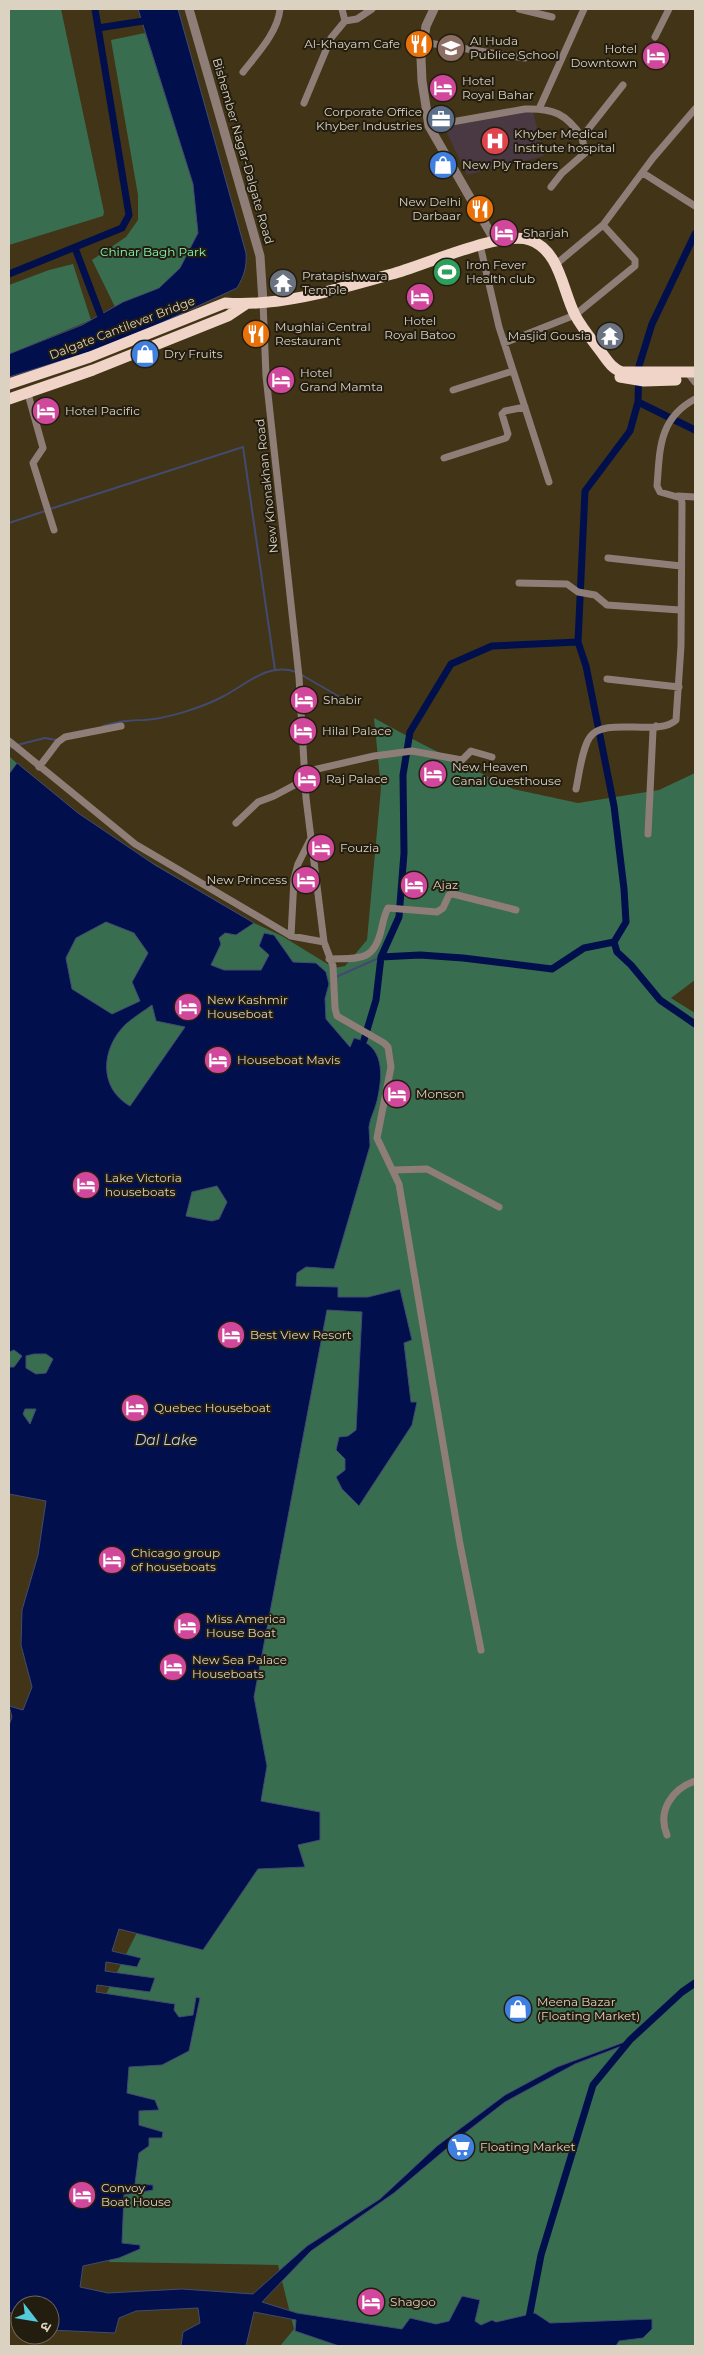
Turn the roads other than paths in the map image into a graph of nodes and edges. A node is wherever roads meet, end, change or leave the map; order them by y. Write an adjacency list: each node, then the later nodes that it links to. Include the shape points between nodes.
1 (189, 9): 28 (street, Bishember Nagar-Dalgate Road, via 260,256)
2 (280, 9): 14 (street, via 264,45)
3 (342, 9): 10 (street)
4 (372, 9): 10 (street)
5 (434, 9): 12 (street)
6 (518, 9): 9 (street)
7 (584, 9): 17 (street)
8 (669, 9): 11 (street)
9 (552, 17)
10 (345, 21): 16 (street, via 328,44)
11 (655, 37)
12 (422, 42): 13 (street); 19 (street, via 422,81)
13 (525, 58)
14 (243, 72)
15 (623, 85): 20 (street)
16 (304, 104)
17 (539, 109): 19 (street, via 525,108); 20 (street, via 565,116)
18 (695, 109): 21 (street)
19 (429, 126): 25 (street)
20 (582, 137): 22 (street, via 585,154 562,173)
21 (643, 173): 23 (street); 24 (street)
22 (551, 188)
23 (695, 206)
24 (603, 225): 27 (street); 30 (street, via 635,260 635,266)
25 (495, 241): 26 (highway, Dalgate Cantilever Bridge); 27 (highway, Dalgate Cantilever Bridge, via 528,239 545,249)
26 (480, 245): 28 (highway, Dalgate Cantilever Bridge, via 392,274); 31 (street)
27 (556, 265): 30 (highway, Dalgate Cantilever Bridge)
28 (263, 302): 29 (highway, Dalgate Cantilever Bridge); 56 (street, New Khonakhan Road, via 266,376 300,677)
29 (246, 304): 34 (highway, Dalgate Cantilever Bridge, via 225,303 90,357); 36 (highway, via 228,316)
30 (575, 315): 31 (street); 33 (highway, Dalgate Cantilever Bridge, via 606,367 644,381)
31 (504, 343): 32 (street)
32 (513, 370): 35 (street); 39 (street)
33 (690, 377)
34 (9, 384)
35 (453, 390)
36 (28, 394): 38 (highway); 44 (street, via 43,448 32,463)
37 (695, 399): 42 (street, via 670,421 660,445 657,489)
38 (9, 400)
39 (525, 407): 40 (street, via 502,414 508,434 506,438); 41 (street)
40 (444, 458)
41 (549, 482)
42 (678, 496): 43 (street); 46 (street, via 682,503)
43 (695, 497)
44 (54, 530)
45 (608, 558): 46 (street)
46 (681, 566): 48 (street)
47 (519, 583): 48 (street, via 564,583 595,595 607,605)
48 (680, 610): 50 (street)
49 (606, 679): 50 (street)
50 (679, 687): 52 (street, via 675,722)
51 (121, 726): 55 (street, via 65,738 58,742)
52 (656, 726): 58 (street, via 593,733 587,743); 60 (street, via 653,730)
53 (10, 742): 55 (street)
54 (492, 757): 56 (street, via 471,751 462,760 412,752 374,756)
55 (39, 767): 63 (street, via 135,844)
56 (304, 772): 57 (street, New Khonakhan Road)
57 (304, 780): 59 (street, via 258,802); 61 (street, New Khonakhan Road)
58 (576, 789)
59 (236, 822)
60 (648, 834)
61 (310, 838): 63 (street, via 294,880); 64 (street, New Khonakhan Road)
62 (516, 910): 65 (street, via 454,894 449,895 439,912 390,907 386,911 379,941 371,954)
63 (291, 936): 64 (street)
64 (324, 942): 65 (street, New Khonakhan Road)
65 (331, 963): 66 (street, New Khonakhan Road, via 337,1016 384,1043 390,1053 391,1066 377,1138)
66 (394, 1170): 67 (street, via 427,1169); 68 (street)
67 (499, 1207)
68 (481, 1650)
69 (695, 1781): 70 (street, via 677,1791 666,1807 663,1826)
70 (667, 1835)

